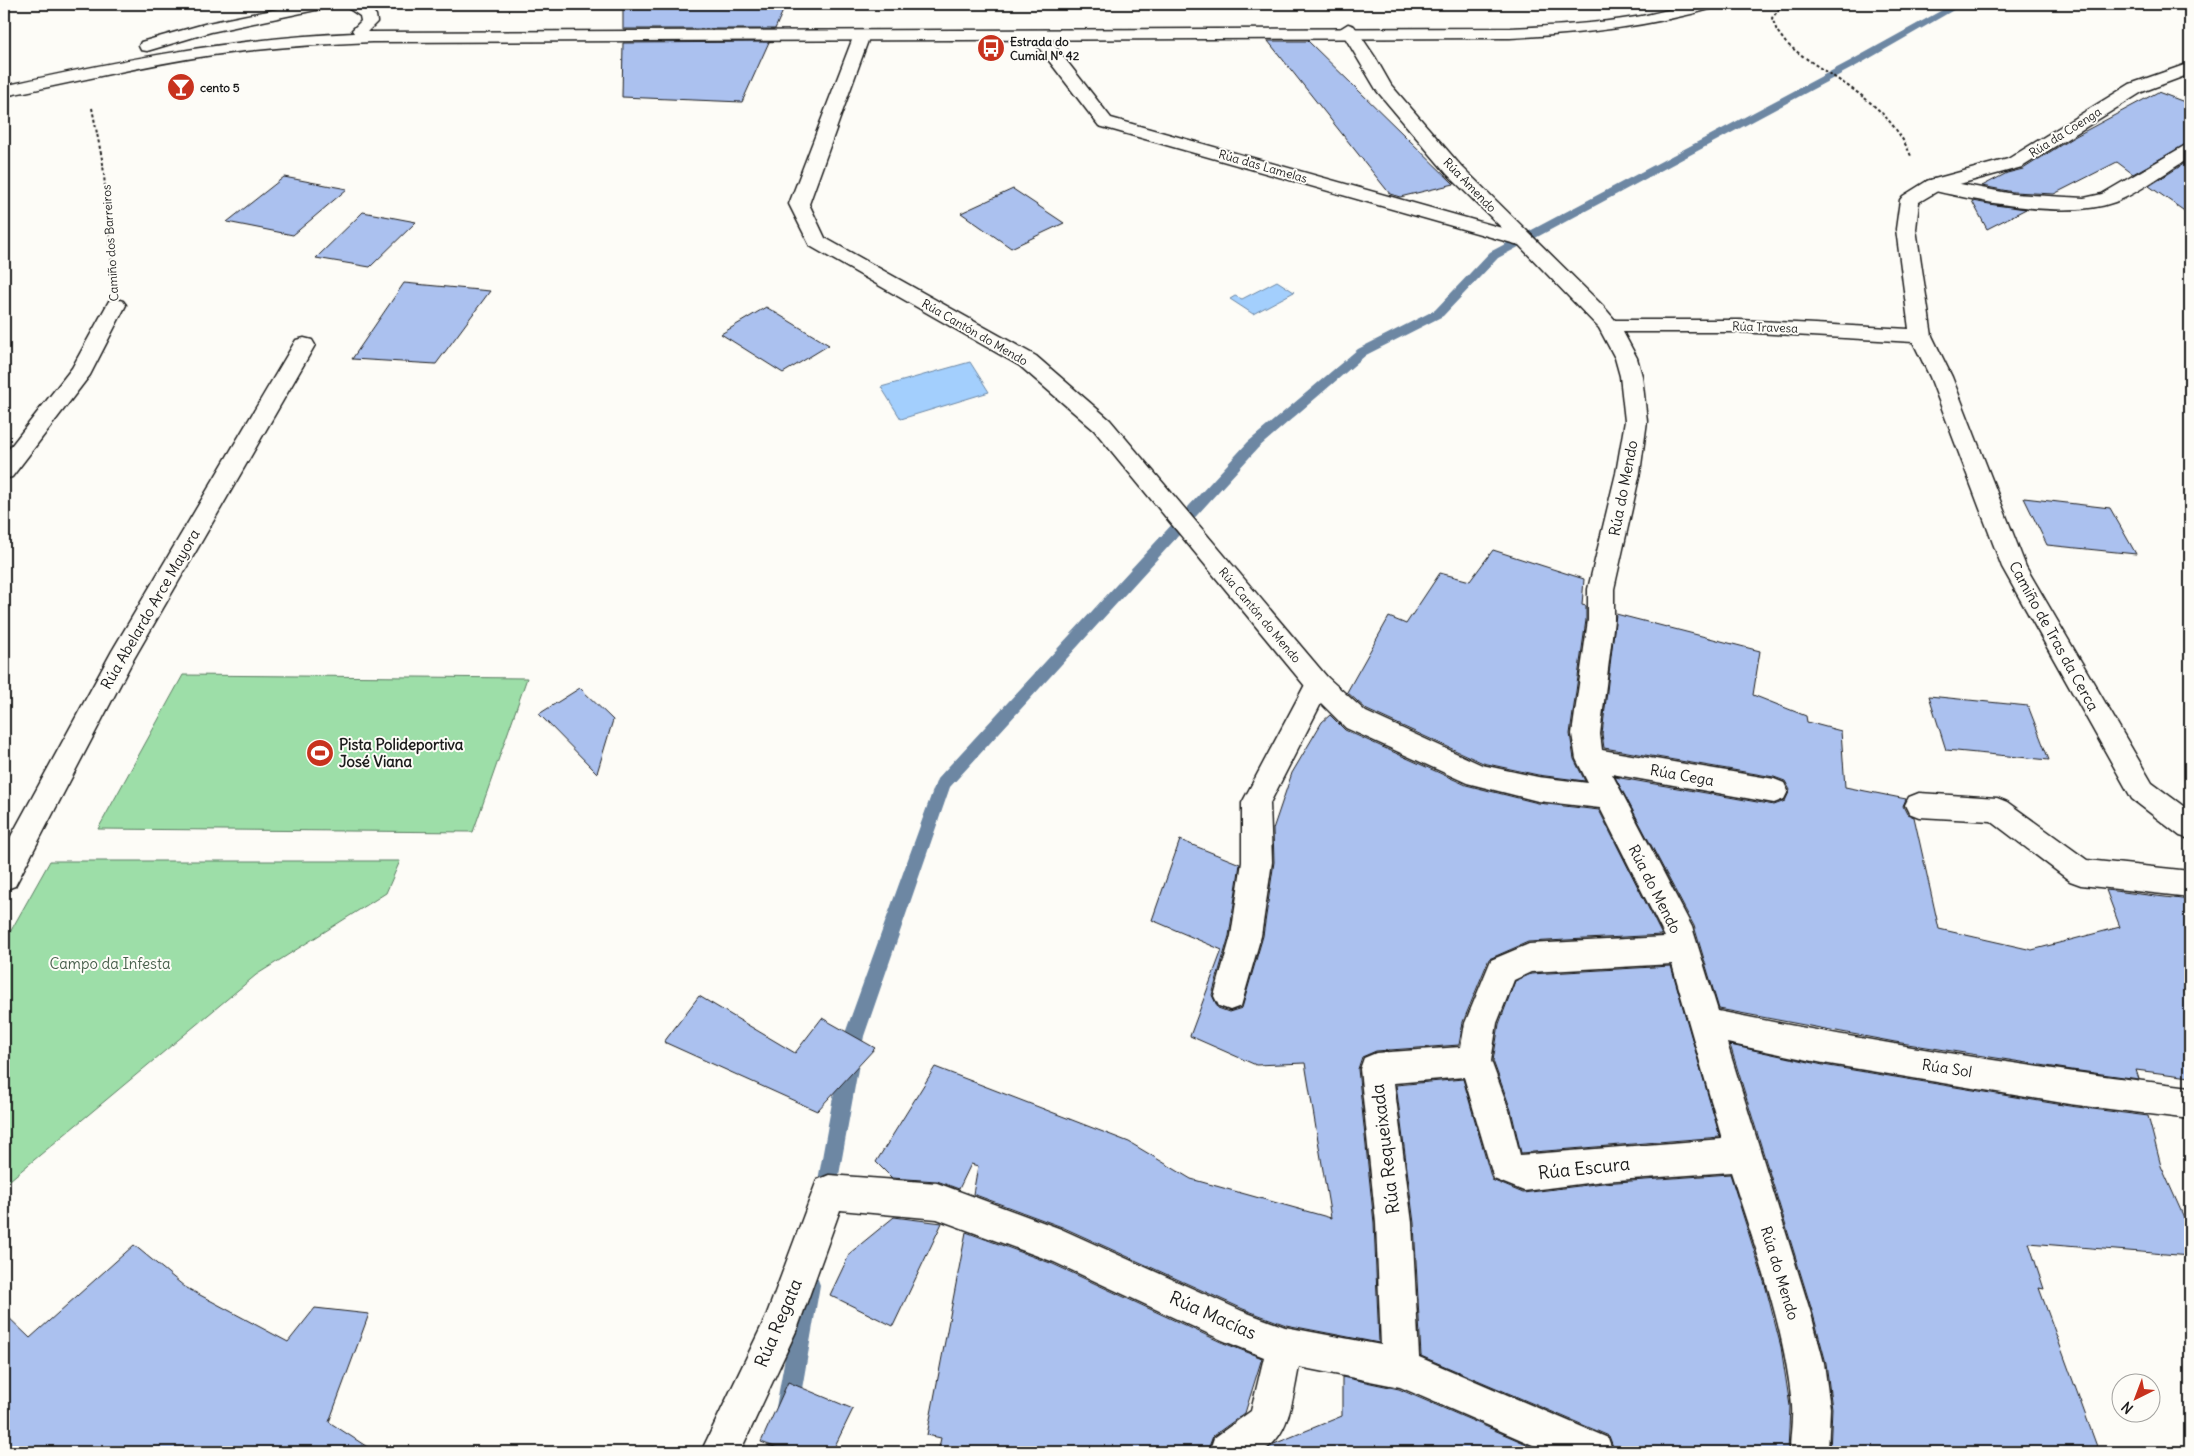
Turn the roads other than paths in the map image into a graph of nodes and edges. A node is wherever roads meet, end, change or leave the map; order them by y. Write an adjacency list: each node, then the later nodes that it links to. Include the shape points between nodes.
1 (324, 4): 5 (street)
2 (350, 4): 8 (street, via 360,7 368,15)
3 (1658, 4): 6 (street, via 1560,16)
4 (1712, 4): 10 (street, via 1627,24 1570,30)
5 (305, 8): 9 (street, via 284,22); 14 (street, via 208,28)
6 (1499, 19): 7 (street); 10 (street, via 1441,28)
7 (1082, 22): 8 (street); 10 (street, via 1146,28)
8 (365, 26): 9 (street); 13 (street, via 456,28)
9 (288, 31): 14 (street); 17 (street, via 91,65)
10 (1350, 32): 12 (street); 20 (street, Rúa Amendo, via 1399,107 1460,176)
11 (862, 35): 12 (street); 13 (street); 26 (street, Rúa Cantón do Mendo, via 799,204 817,242 1028,361 1102,425)
12 (1038, 36): 20 (street, Rúa das Lamelas, via 1106,122)
13 (505, 37): 17 (street, via 302,40 212,50)
14 (147, 46): 16 (street)
15 (2190, 68): 19 (street, Rúa da Coenga, via 2136,88 2016,163)
16 (4, 77)
17 (4, 90)
18 (2190, 150): 19 (street, via 2109,198 2084,204 2014,200)
19 (1934, 184): 23 (street, Rúa da Coenga, via 1910,200 1906,229)
20 (1526, 241): 22 (street, Rúa Amendo)
21 (116, 305): 25 (street, Camiño dos Barreiros, via 82,370)
22 (1609, 326): 23 (street, Rúa Travesa, via 1740,326); 27 (street, Rúa do Mendo, via 1626,358 1636,421 1628,473 1601,589 1601,620 1586,734)
23 (1921, 336): 31 (street, Camiño de Tras da Cerca, via 1941,378 2014,567 2142,791)
24 (304, 345): 32 (street, Rúa Abelardo Arce Mayora, via 121,658)
25 (4, 471)
26 (1318, 684): 29 (street, Rúa Cantón do Mendo, via 1356,720 1477,775 1538,789); 35 (street, via 1256,802 1257,862 1246,936)
27 (1590, 759): 28 (street, Rúa Cega); 29 (street, Rúa do Mendo)
28 (1774, 792)
29 (1609, 797): 34 (street, Rúa do Mendo, via 1677,927)
30 (1919, 805): 33 (street, via 1997,810 2081,872)
31 (2190, 827)
32 (4, 877)
33 (2190, 884)
34 (1683, 950): 36 (street, Rúa do Mendo); 37 (street, via 1529,958 1502,970 1481,1023)
35 (1230, 996)
36 (1706, 1024): 38 (street, Rúa Sol, via 1832,1049 2070,1088); 39 (street, Rúa do Mendo)
37 (1475, 1060): 39 (street, Rúa Escura, via 1506,1167 1524,1174 1603,1164); 42 (street, Rúa Requeixada, via 1376,1069 1394,1224)
38 (2190, 1103)
39 (1743, 1154): 46 (street, Rúa do Mendo, via 1805,1363 1811,1408)
40 (829, 1192): 41 (street, Rúa Macías, via 937,1201 1061,1247); 43 (street, Rúa Regata, via 780,1327)
41 (1285, 1346): 42 (street, Rúa Macías); 44 (street, via 1267,1422)
42 (1401, 1368): 45 (street, Rúa Macías)
43 (720, 1452)
44 (1228, 1452)
45 (1594, 1452)
46 (1809, 1452)

